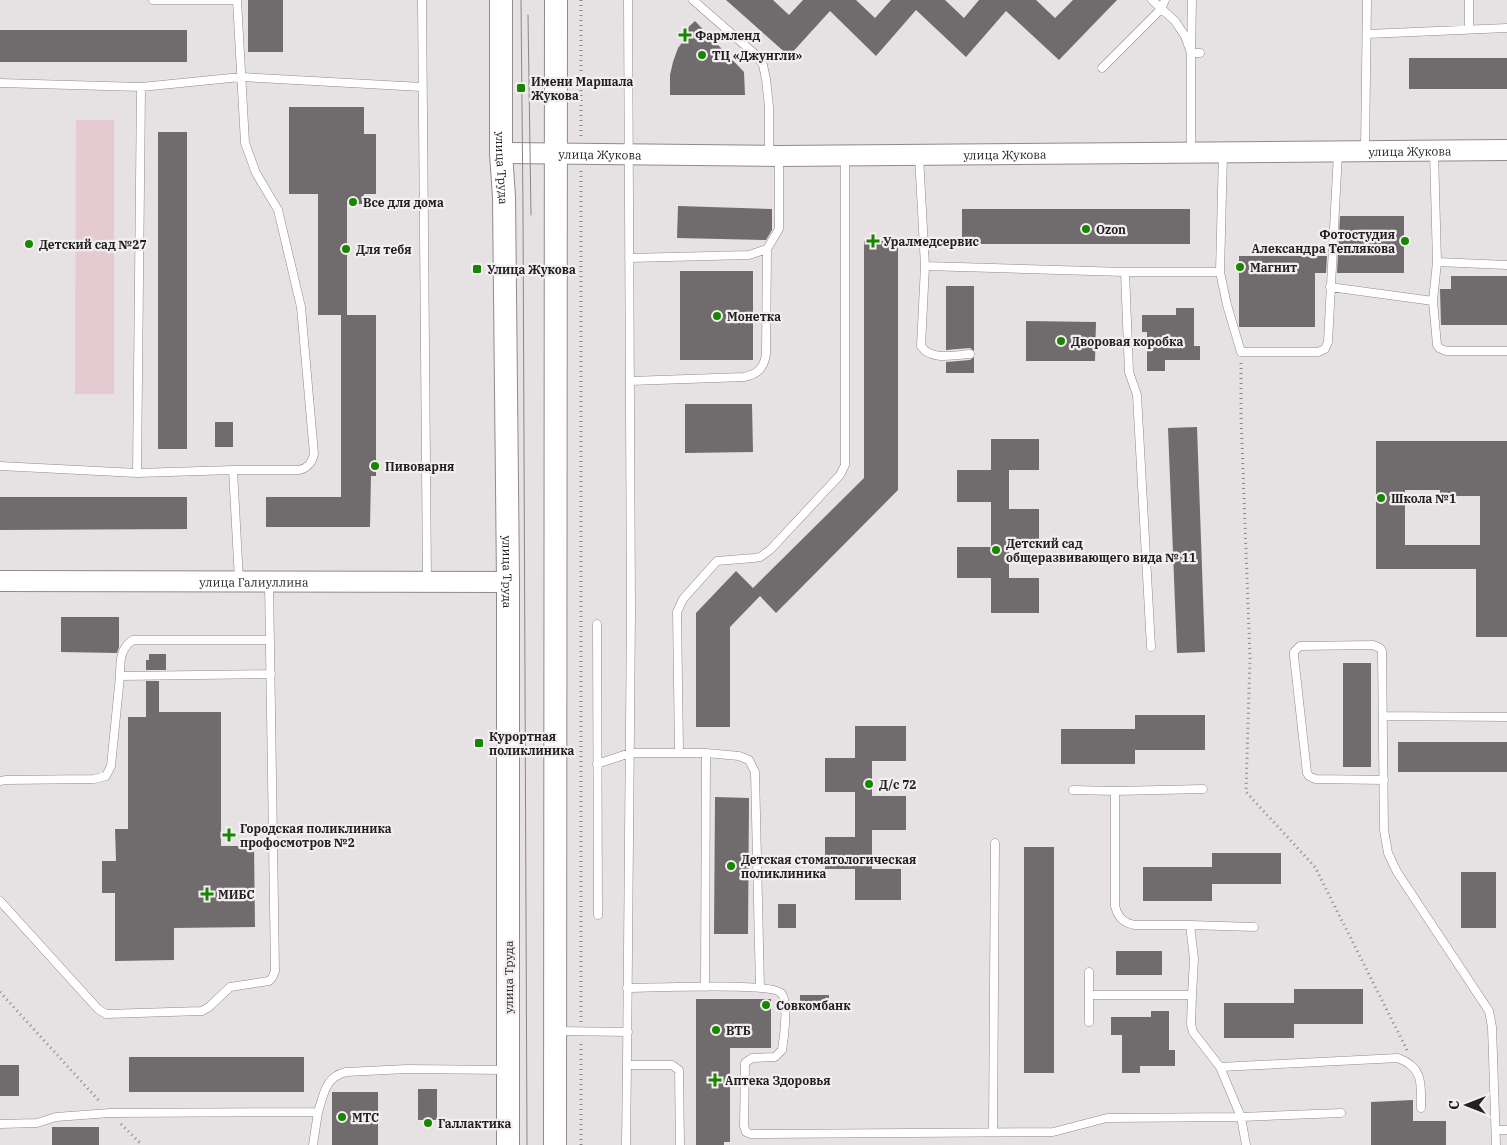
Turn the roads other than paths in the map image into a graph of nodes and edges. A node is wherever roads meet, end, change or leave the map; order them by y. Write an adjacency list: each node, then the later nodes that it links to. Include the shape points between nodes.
1 (153, 0): 2 (lane)
2 (237, 0): 20 (lane)
3 (422, 0): 23 (lane)
4 (501, 0): 28 (main road, улица Труда)
5 (556, 0): 32 (main road)
6 (628, 0): 33 (lane)
7 (693, 0): 34 (lane, via 764,65)
8 (1152, 0): 13 (lane)
9 (1165, 0): 13 (lane)
10 (1192, 0): 17 (lane)
11 (1367, 0): 16 (lane)
12 (1469, 0): 15 (lane)
13 (1161, 9): 17 (lane, via 1176,21); 19 (lane)
14 (1507, 28): 15 (lane)
15 (1469, 29): 16 (lane)
16 (1367, 34): 27 (lane)
17 (1191, 53): 18 (lane); 29 (lane)
18 (1200, 53)
19 (1102, 68)
20 (241, 77): 22 (lane); 23 (lane); 49 (lane, via 245,143 256,173 278,210 301,307 314,454 310,465 299,470)
21 (0, 83): 22 (lane)
22 (141, 87): 50 (lane)
23 (422, 87): 54 (lane)
24 (1507, 150): 25 (street, улица Жукова)
25 (1434, 151): 27 (street, улица Жукова); 38 (lane)
26 (1223, 152): 29 (street, улица Жукова); 30 (street, улица Жукова); 42 (lane)
27 (1364, 152): 30 (street, улица Жукова)
28 (501, 153): 32 (street, улица Жукова); 55 (main road, улица Труда)
29 (1192, 153): 31 (street, улица Жукова)
30 (1338, 153): 43 (lane)
31 (919, 154): 35 (street, улица Жукова); 40 (lane)
32 (556, 155): 33 (street, улица Жукова); 84 (main road)
33 (630, 155): 34 (street, улица Жукова); 37 (lane)
34 (774, 156): 35 (street, улица Жукова); 36 (lane, via 780,229)
35 (845, 156): 64 (lane, via 845,465 840,475 770,550 754,558 718,561 680,603 677,612)
36 (767, 249): 37 (lane, via 749,255); 47 (lane, via 766,354 760,370 744,377)
37 (629, 258): 47 (lane)
38 (1437, 262): 39 (lane); 44 (lane)
39 (1507, 265)
40 (925, 266): 41 (lane); 46 (lane, via 921,346 935,356)
41 (1125, 272): 42 (lane); 58 (lane, via 1129,372 1137,395)
42 (1220, 272): 43 (lane, via 1241,352 1318,352 1325,349)
43 (1330, 287): 44 (lane)
44 (1433, 301): 45 (lane, via 1439,348 1446,351)
45 (1507, 352)
46 (970, 354)
47 (630, 381): 63 (lane)
48 (0, 466): 50 (lane)
49 (233, 470): 50 (lane); 52 (lane)
50 (137, 473)
51 (0, 581): 52 (street, улица Галиуллина)
52 (239, 581): 53 (street, улица Галиуллина)
53 (269, 581): 54 (street, улица Галиуллина); 57 (lane)
54 (427, 581): 55 (street, улица Галиуллина)
55 (508, 582): 88 (main road, улица Труда)
56 (597, 624): 66 (lane)
57 (270, 640): 59 (lane); 60 (lane, via 133,640 124,647)
58 (1151, 647)
59 (271, 674): 60 (lane); 73 (lane, via 275,971 272,978 265,982 233,986 202,1011 106,1014)
60 (120, 676): 68 (lane, via 111,766 106,776)
61 (1384, 716): 62 (lane); 67 (lane); 67 (lane, via 1383,655 1380,648 1303,645 1296,648 1294,656 1306,773 1315,779)
62 (1507, 717)
63 (630, 752): 64 (lane); 66 (lane); 79 (lane)
64 (679, 752): 65 (lane)
65 (706, 753): 78 (lane); 80 (lane, via 744,758 749,760 755,772)
66 (597, 764): 74 (lane)
67 (1384, 780): 94 (lane, via 1384,830 1388,853 1397,872 1489,1012)
68 (0, 782)
69 (1203, 789): 71 (lane)
70 (1073, 790): 71 (lane)
71 (1114, 791): 75 (lane, via 1117,913 1128,924)
72 (995, 844): 96 (lane)
73 (0, 901)
74 (598, 915)
75 (1190, 925): 76 (lane); 82 (lane, via 1194,959)
76 (1254, 927)
77 (1089, 972): 81 (lane)
78 (705, 986): 79 (lane); 80 (lane)
79 (627, 988): 85 (lane)
80 (760, 988): 96 (lane, via 777,990 784,997 783,1045 775,1057 752,1058 745,1063 744,1126 749,1133)
81 (1089, 995): 82 (lane); 83 (lane)
82 (1192, 995): 87 (lane, via 1193,1032)
83 (1089, 1022)
84 (556, 1031): 85 (lane); 99 (main road)
85 (628, 1032): 86 (lane)
86 (627, 1065): 100 (lane); 101 (lane, via 672,1065 679,1070)
87 (1220, 1066): 89 (lane, via 1398,1058 1409,1062 1417,1071 1421,1084); 92 (lane)
88 (508, 1070): 90 (lane, via 346,1072 330,1079); 98 (main road, улица Труда)
89 (1421, 1108)
90 (318, 1112): 93 (lane, via 110,1113 56,1117 37,1123); 97 (lane)
91 (1341, 1113): 92 (lane)
92 (1241, 1117): 96 (lane, via 1107,1118 1053,1132); 102 (lane)
93 (0, 1124)
94 (1496, 1130): 95 (lane); 103 (lane)
95 (1507, 1130)
96 (993, 1132)
97 (313, 1145)
98 (508, 1145)
99 (555, 1145)
100 (626, 1145)
101 (680, 1145)
102 (1246, 1145)
103 (1496, 1145)

